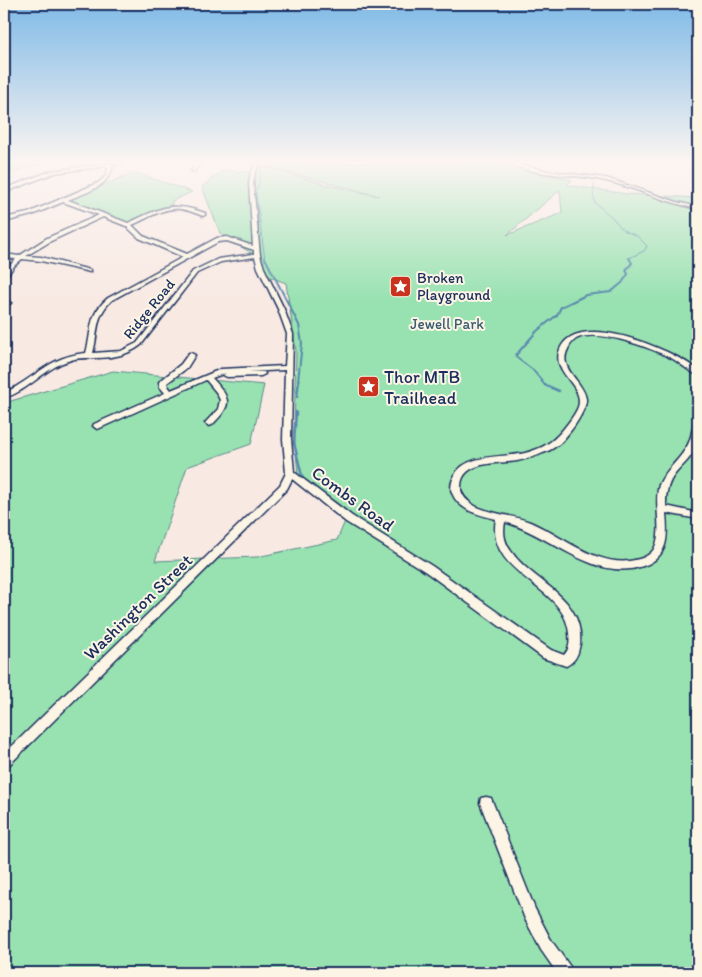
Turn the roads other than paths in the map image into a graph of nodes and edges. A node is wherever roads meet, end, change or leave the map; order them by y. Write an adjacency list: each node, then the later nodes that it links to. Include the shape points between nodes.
1 (43, 209): 8 (street)
2 (87, 209): 7 (street)
3 (164, 209): 9 (street)
4 (190, 209): 6 (street)
5 (253, 209): 10 (street)
6 (203, 214)
7 (104, 215): 9 (street); 13 (street, via 45,242)
8 (4, 220)
9 (128, 226): 12 (street, via 140,237)
10 (257, 252): 12 (street, via 224,238); 17 (street, Ridge Road, via 220,260 199,269 136,347 119,355); 18 (street, Combs Road, via 288,326)
11 (4, 256): 13 (street)
12 (186, 256): 17 (street, via 104,304 96,316)
13 (21, 257): 14 (street); 15 (street)
14 (88, 271)
15 (4, 276)
16 (191, 355): 21 (street, via 184,366 163,382)
17 (89, 356): 22 (street, Ridge Road, via 60,361)
18 (290, 371): 20 (street); 26 (street, Combs Road, via 287,426)
19 (698, 373): 29 (street, via 672,356 617,336 594,333 576,337 563,350 561,358 580,391 582,404 560,438 534,453 468,466 456,480 456,492 462,502 475,510)
20 (207, 377): 21 (street); 23 (street, via 221,394 224,405)
21 (170, 393): 25 (street)
22 (4, 396)
23 (209, 423)
24 (698, 423): 27 (street, via 691,447 668,473 661,495)
25 (97, 426)
26 (290, 474): 29 (street, Combs Road, via 349,519 429,569 547,654 566,661 574,652 574,625 561,604 504,549 499,534); 30 (street, Washington Street, via 284,487)
27 (661, 508): 28 (street); 29 (street, via 658,549 649,559 624,566 598,561 529,526)
28 (698, 516)
29 (501, 517)
30 (4, 762)
31 (486, 802): 32 (street, via 530,914)
32 (566, 973)

